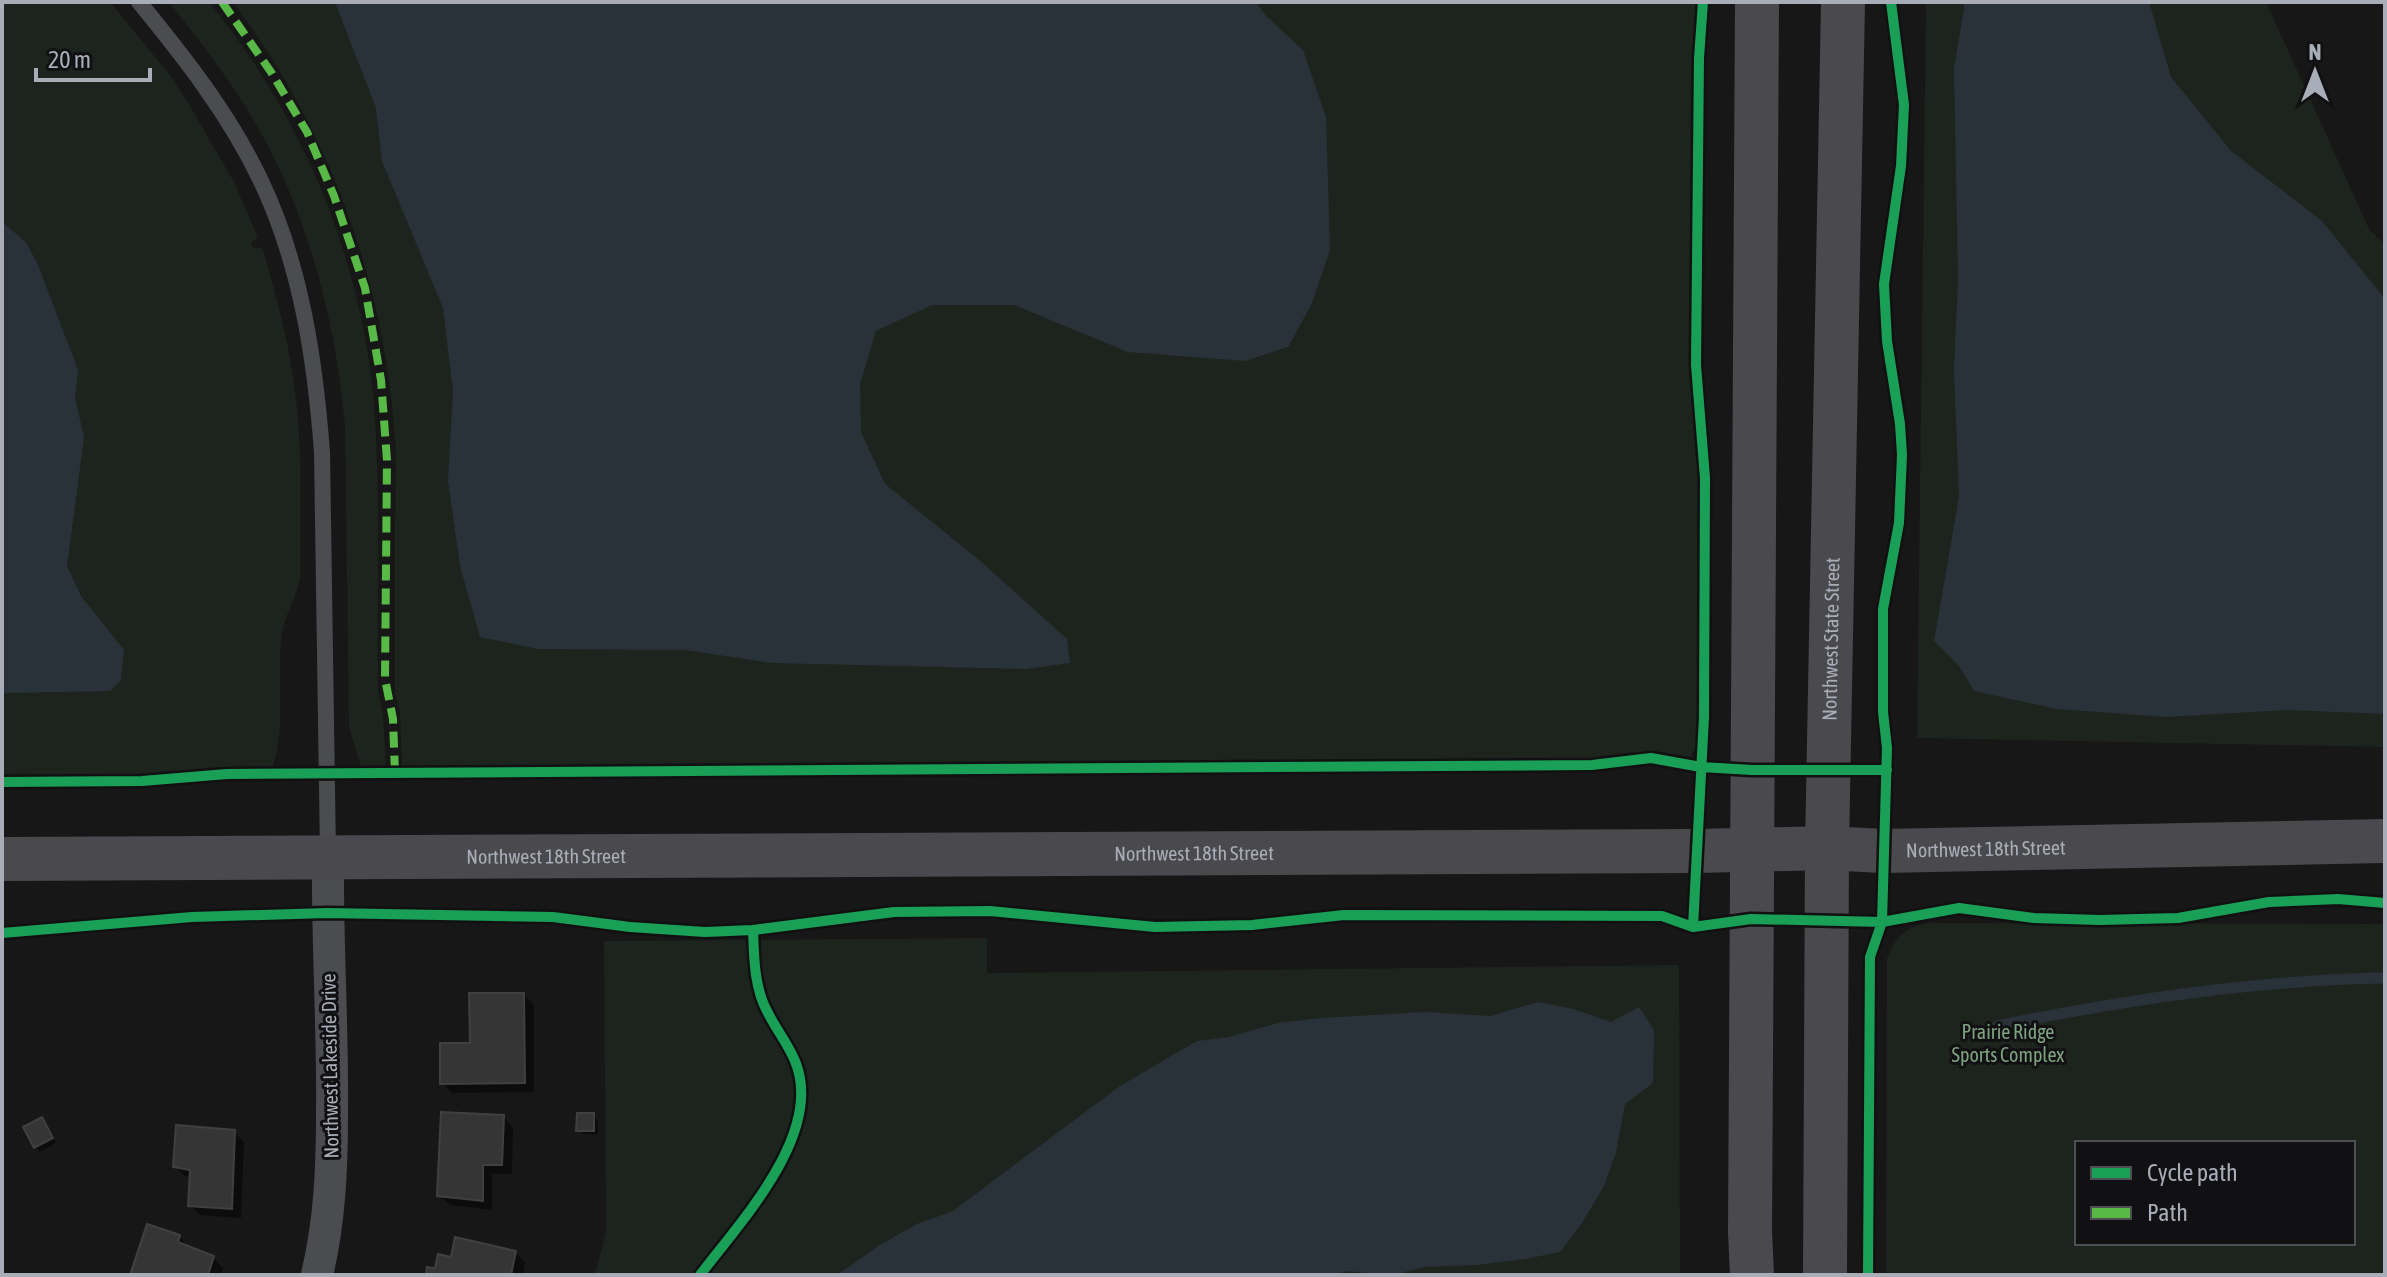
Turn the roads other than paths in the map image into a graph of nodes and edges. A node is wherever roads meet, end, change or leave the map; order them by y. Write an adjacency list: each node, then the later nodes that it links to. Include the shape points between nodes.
1 (139, 2): 7 (lane, via 194,70 260,179 304,311 322,452)
2 (1757, 2): 6 (main road)
3 (1843, 2): 5 (main road, Northwest State Street)
4 (2385, 841): 5 (main road, Northwest 18th Street)
5 (1827, 848): 6 (main road, Northwest 18th Street); 11 (main road, Northwest State Street)
6 (1751, 849): 7 (main road, Northwest 18th Street); 10 (main road)
7 (328, 856): 8 (main road, Northwest 18th Street); 9 (street, Northwest Lakeside Drive, via 331,1180)
8 (2, 859)
9 (317, 1275)
10 (1752, 1275)
11 (1825, 1275)

